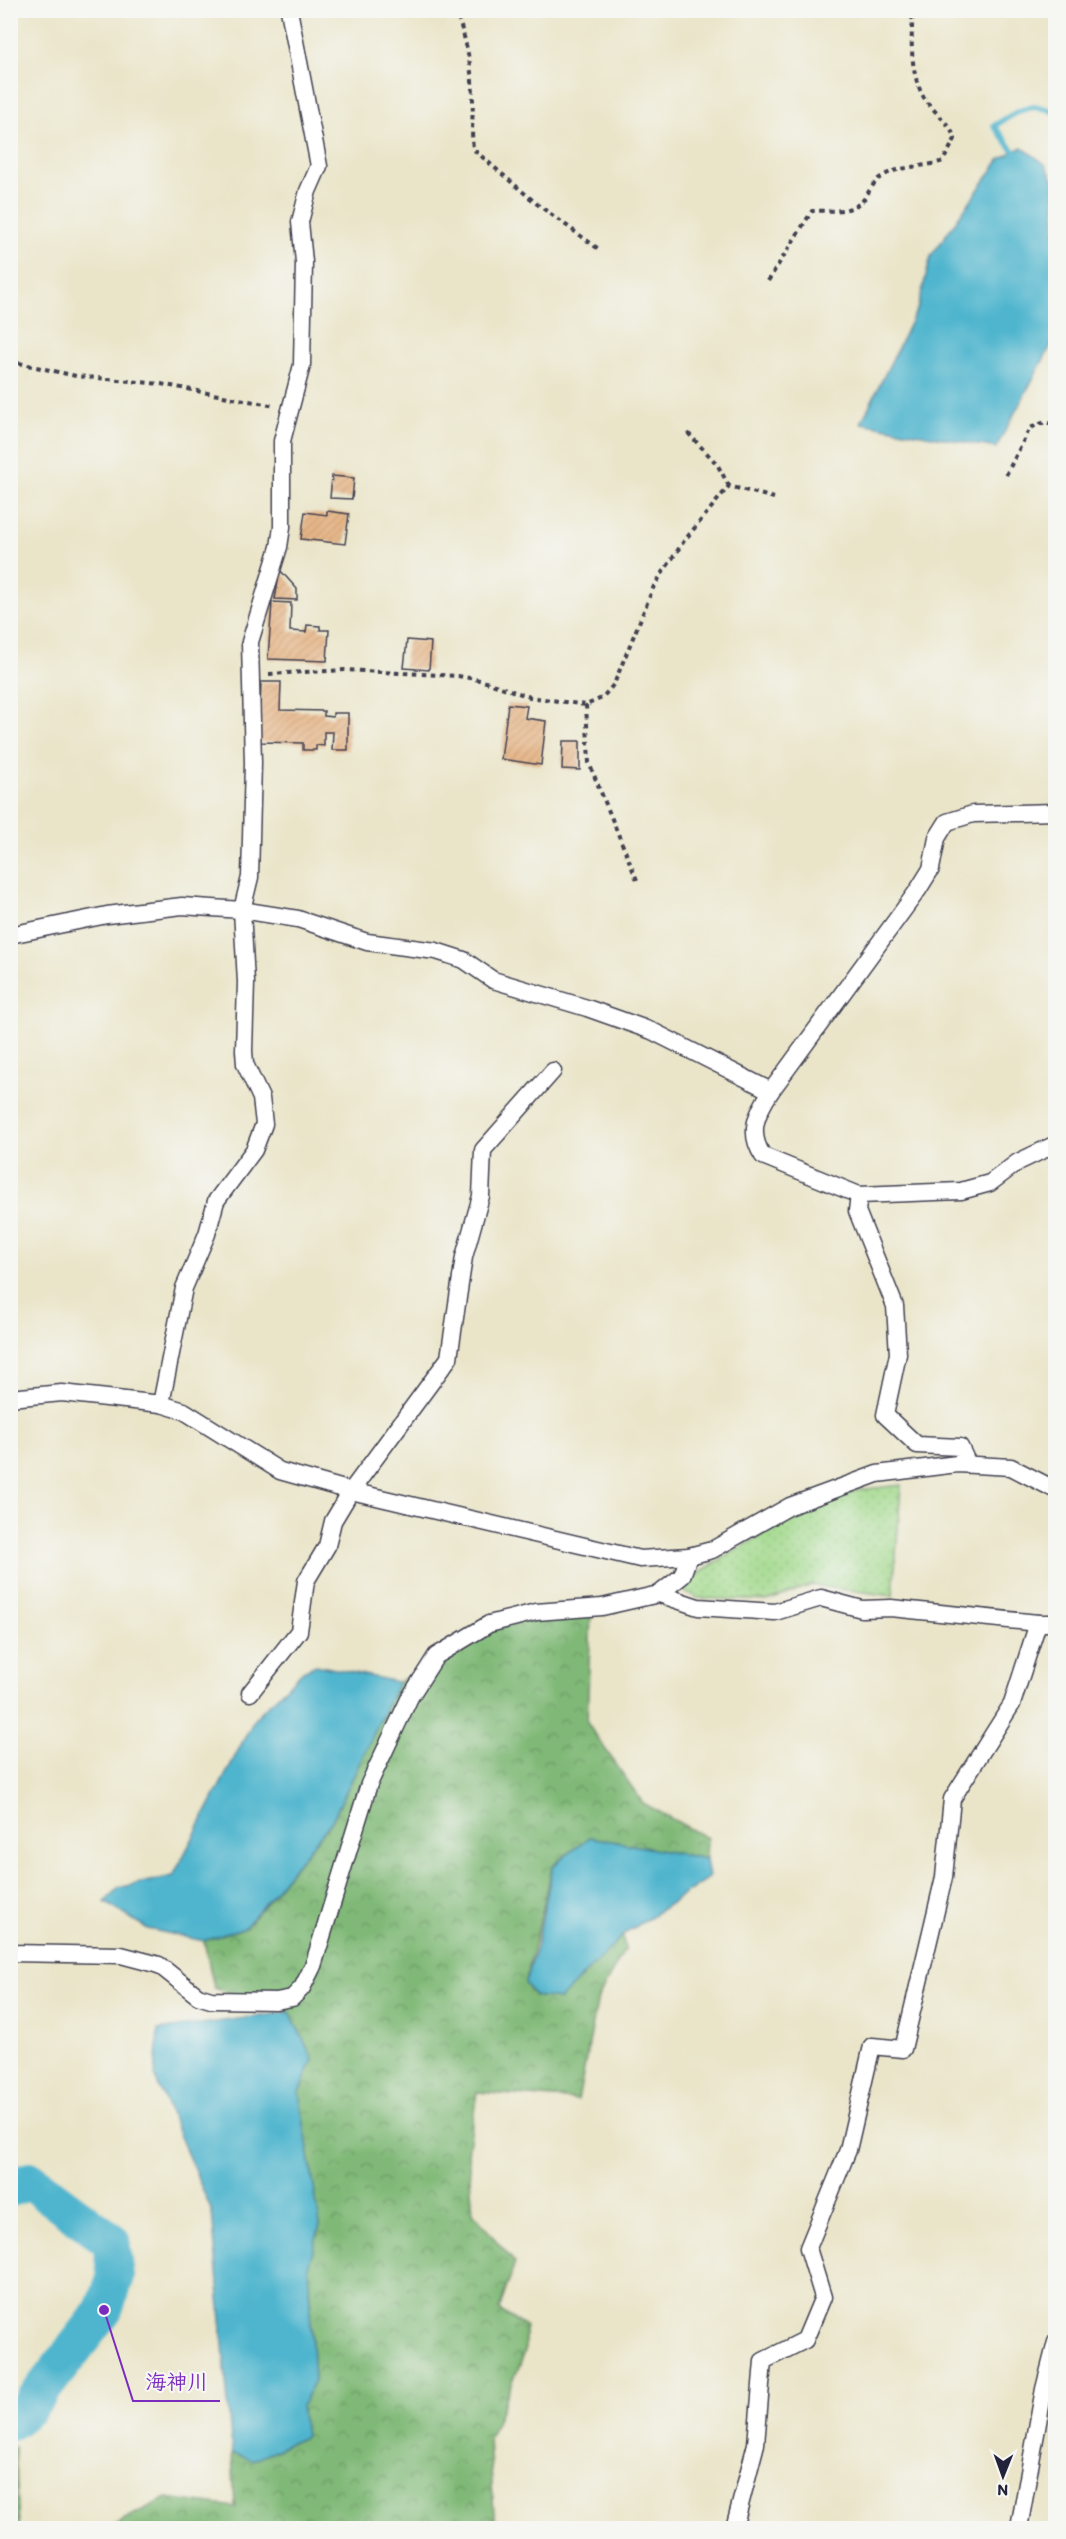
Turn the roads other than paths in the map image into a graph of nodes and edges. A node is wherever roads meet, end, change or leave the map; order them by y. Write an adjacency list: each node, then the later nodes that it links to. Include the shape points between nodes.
1 (289, 10): 3 (street, via 319,166 300,222 304,262 302,365 282,441 279,547 250,642 250,877)
2 (1056, 812): 6 (street, via 973,814 947,822 938,838 931,869 918,890)
3 (242, 910): 4 (street, via 182,906 107,915); 6 (street, via 298,919 367,942 436,951 465,960 493,980 652,1031); 10 (street, via 245,1064 261,1098 264,1124 254,1150 216,1201 184,1288)
4 (10, 935)
5 (553, 1071): 13 (street, via 483,1150 481,1196 464,1257 448,1358)
6 (771, 1091): 8 (street, via 758,1113 755,1129 756,1145 763,1156)
7 (1056, 1144): 8 (street, via 1018,1162 990,1183 961,1191)
8 (859, 1195): 11 (street, via 857,1211 895,1306 898,1354 885,1415 917,1445 960,1447)
9 (10, 1398): 10 (street, via 62,1393)
10 (161, 1404): 13 (street, via 184,1411 280,1471)
11 (968, 1464): 12 (street, via 1011,1467); 14 (street, via 877,1474 790,1506 712,1550)
12 (1056, 1490)
13 (351, 1491): 14 (street, via 640,1559); 18 (street, via 333,1521 327,1546 306,1581 300,1631)
14 (689, 1556): 15 (street, via 682,1576)
15 (659, 1594): 16 (street, via 698,1607 775,1612 821,1598 862,1609 891,1608); 19 (street, via 602,1607 536,1612 489,1624 436,1656 410,1697 369,1784 313,1966 292,1998 211,2000 198,1996 159,1965 121,1955)
16 (1038, 1623): 17 (street); 21 (street, via 1012,1704 952,1798 944,1877 903,2049 872,2046 848,2150 808,2248 823,2297 805,2340 763,2361 756,2444)
17 (1056, 1623)
18 (250, 1693)
19 (10, 1953)
20 (1056, 2342): 22 (street)
21 (734, 2529)
22 (1018, 2529)

